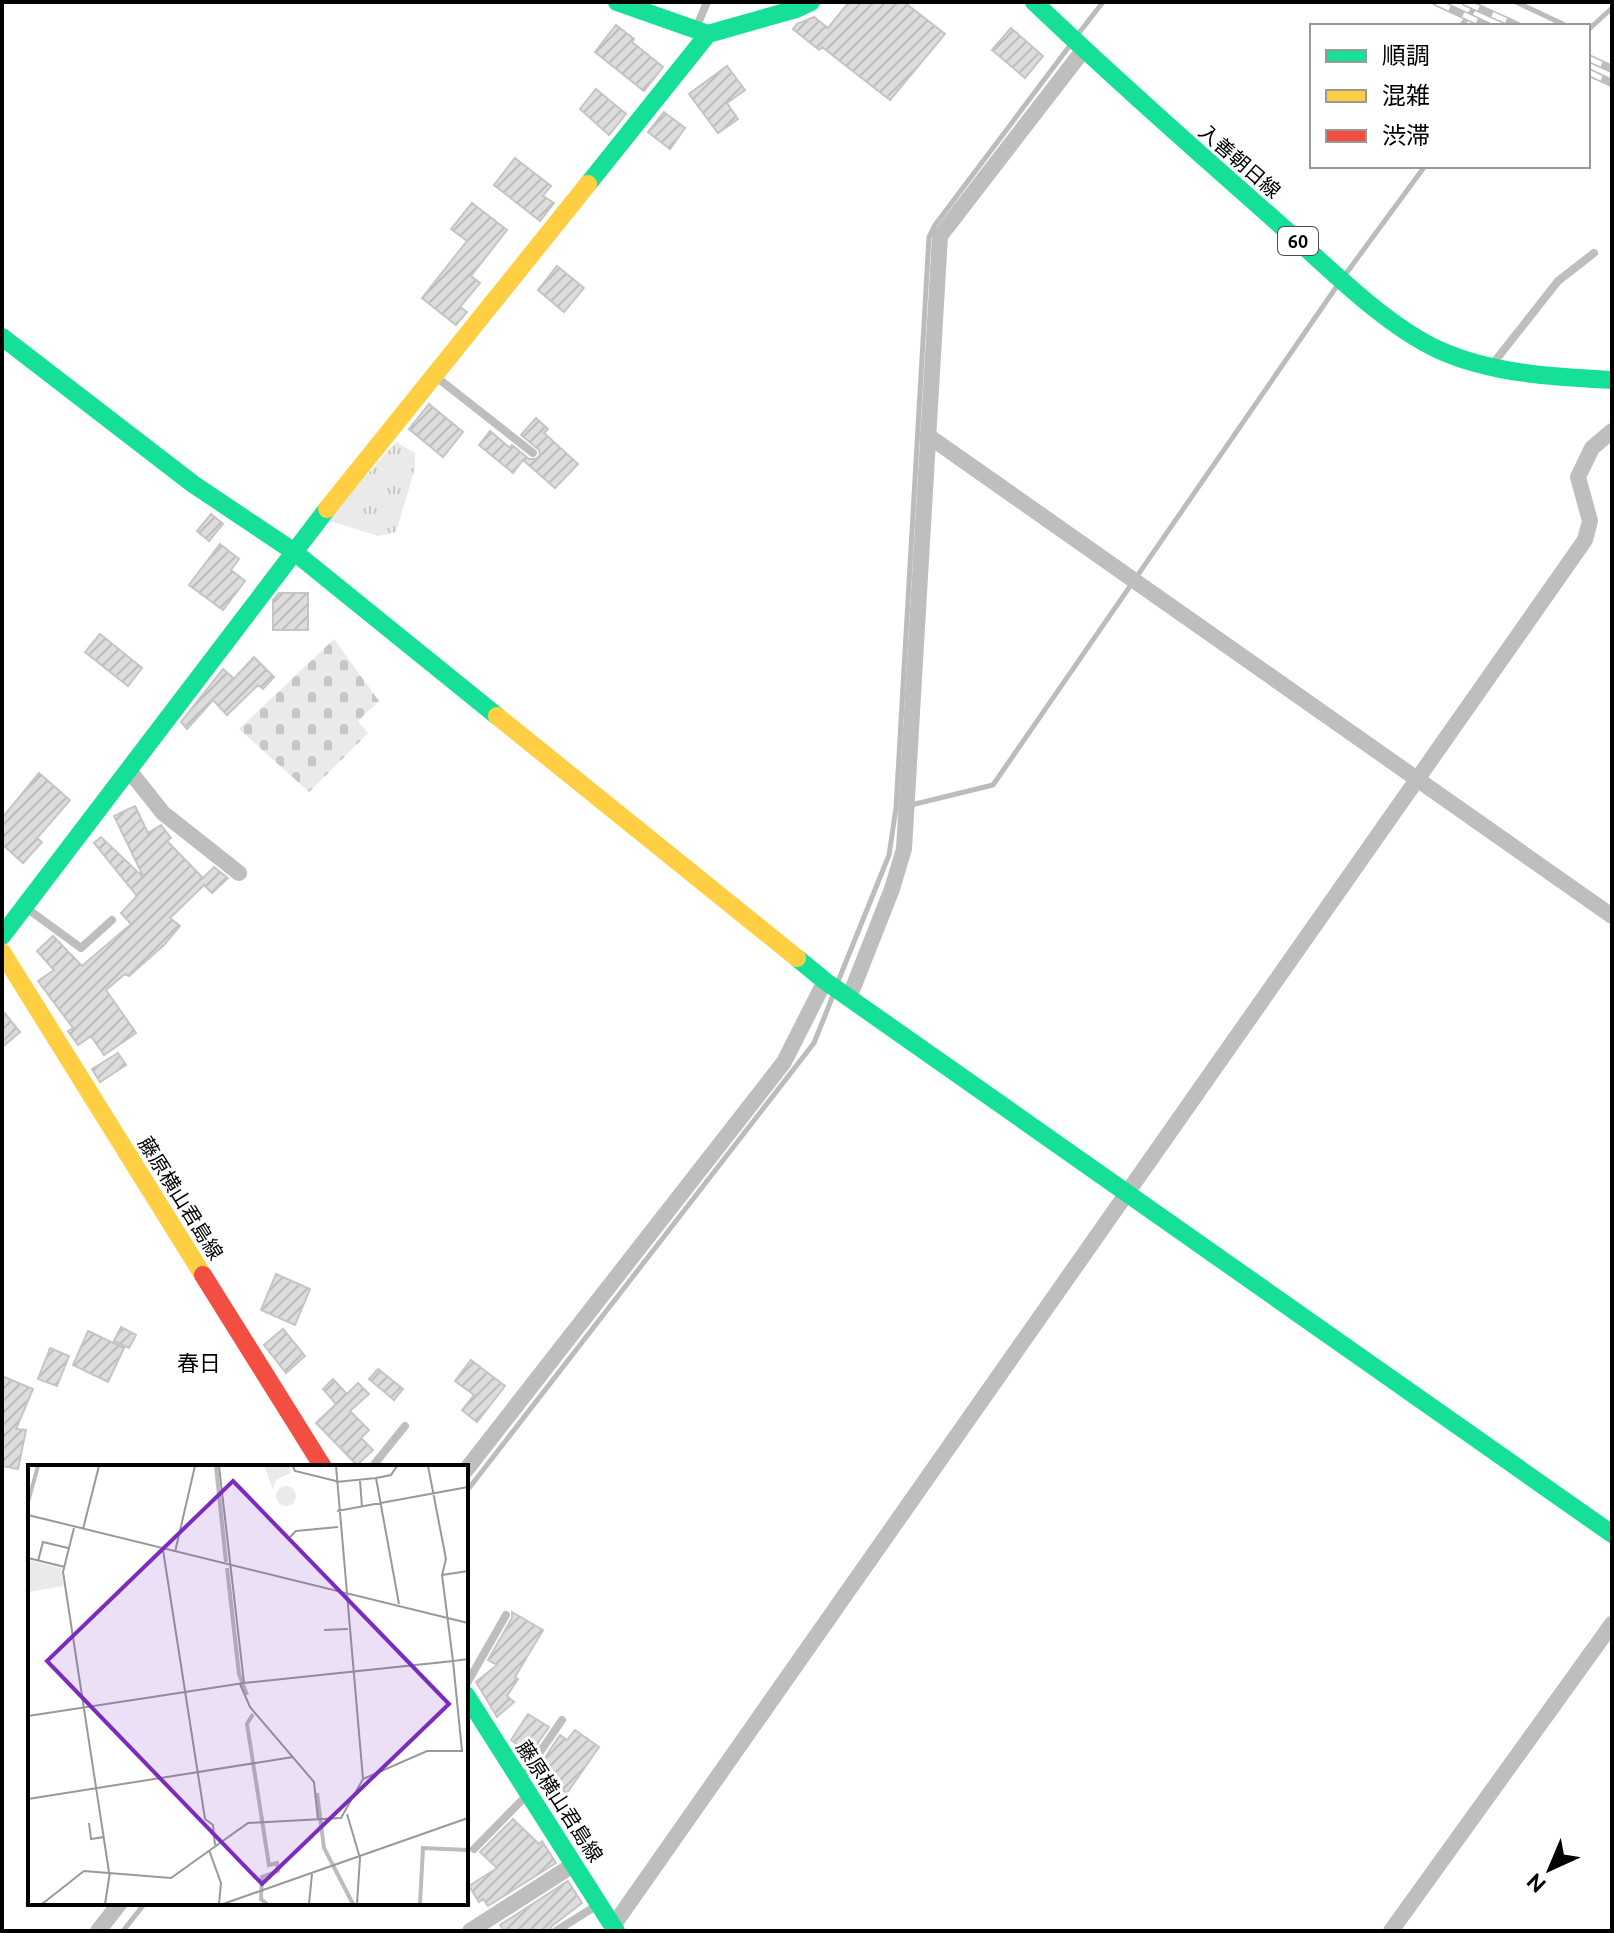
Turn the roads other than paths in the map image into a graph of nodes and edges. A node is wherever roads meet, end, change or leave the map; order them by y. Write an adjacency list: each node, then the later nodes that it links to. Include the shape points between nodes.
1 (617, 2): 5 (street)
2 (707, 2): 5 (lane)
3 (811, 2): 5 (street)
4 (1034, 2): 6 (street, 入善朝日線 / 60)
5 (701, 32): 10 (street)
6 (1085, 48): 9 (street, 入善朝日線 / 60, via 1385,315 1442,351); 13 (street, via 940,236)
7 (1594, 253): 9 (lane, via 1558,281)
8 (2, 337): 15 (street, via 193,484)
9 (1492, 365): 11 (street, 入善朝日線 / 60, via 1547,376)
10 (434, 375): 14 (lane); 15 (street)
11 (1612, 380)
12 (1612, 431): 17 (street, via 1592,448 1578,477 1590,521 1585,540)
13 (927, 435): 17 (street); 25 (street, via 904,849)
14 (533, 453)
15 (293, 551): 16 (street); 24 (street)
16 (128, 769): 18 (street, via 163,813); 19 (street)
17 (1416, 779): 20 (street); 26 (street)
18 (239, 873)
19 (25, 906): 21 (lane, via 81,948); 22 (street)
20 (1612, 916)
21 (112, 920)
22 (2, 936)
23 (2, 952): 28 (street, 藤原横山君島線)
24 (825, 981): 25 (street); 30 (street, via 784,1062)
25 (849, 998): 26 (street)
26 (1125, 1194): 31 (street); 42 (street)
27 (405, 1426): 29 (lane)
28 (322, 1465)
29 (374, 1465)
30 (468, 1467)
31 (1612, 1534)
32 (506, 1615): 34 (lane)
33 (1612, 1624): 46 (street)
34 (468, 1682)
35 (468, 1698): 37 (street, 藤原横山君島線)
36 (562, 1720): 37 (lane)
37 (524, 1787): 38 (lane); 39 (street, 藤原横山君島線)
38 (474, 1849)
39 (573, 1865): 40 (street, 藤原横山君島線); 44 (street)
40 (600, 1903): 42 (street, 藤原横山君島線); 45 (lane)
41 (118, 1905): 43 (street)
42 (615, 1928)
43 (98, 1931)
44 (470, 1931)
45 (556, 1931)
46 (1391, 1931)

